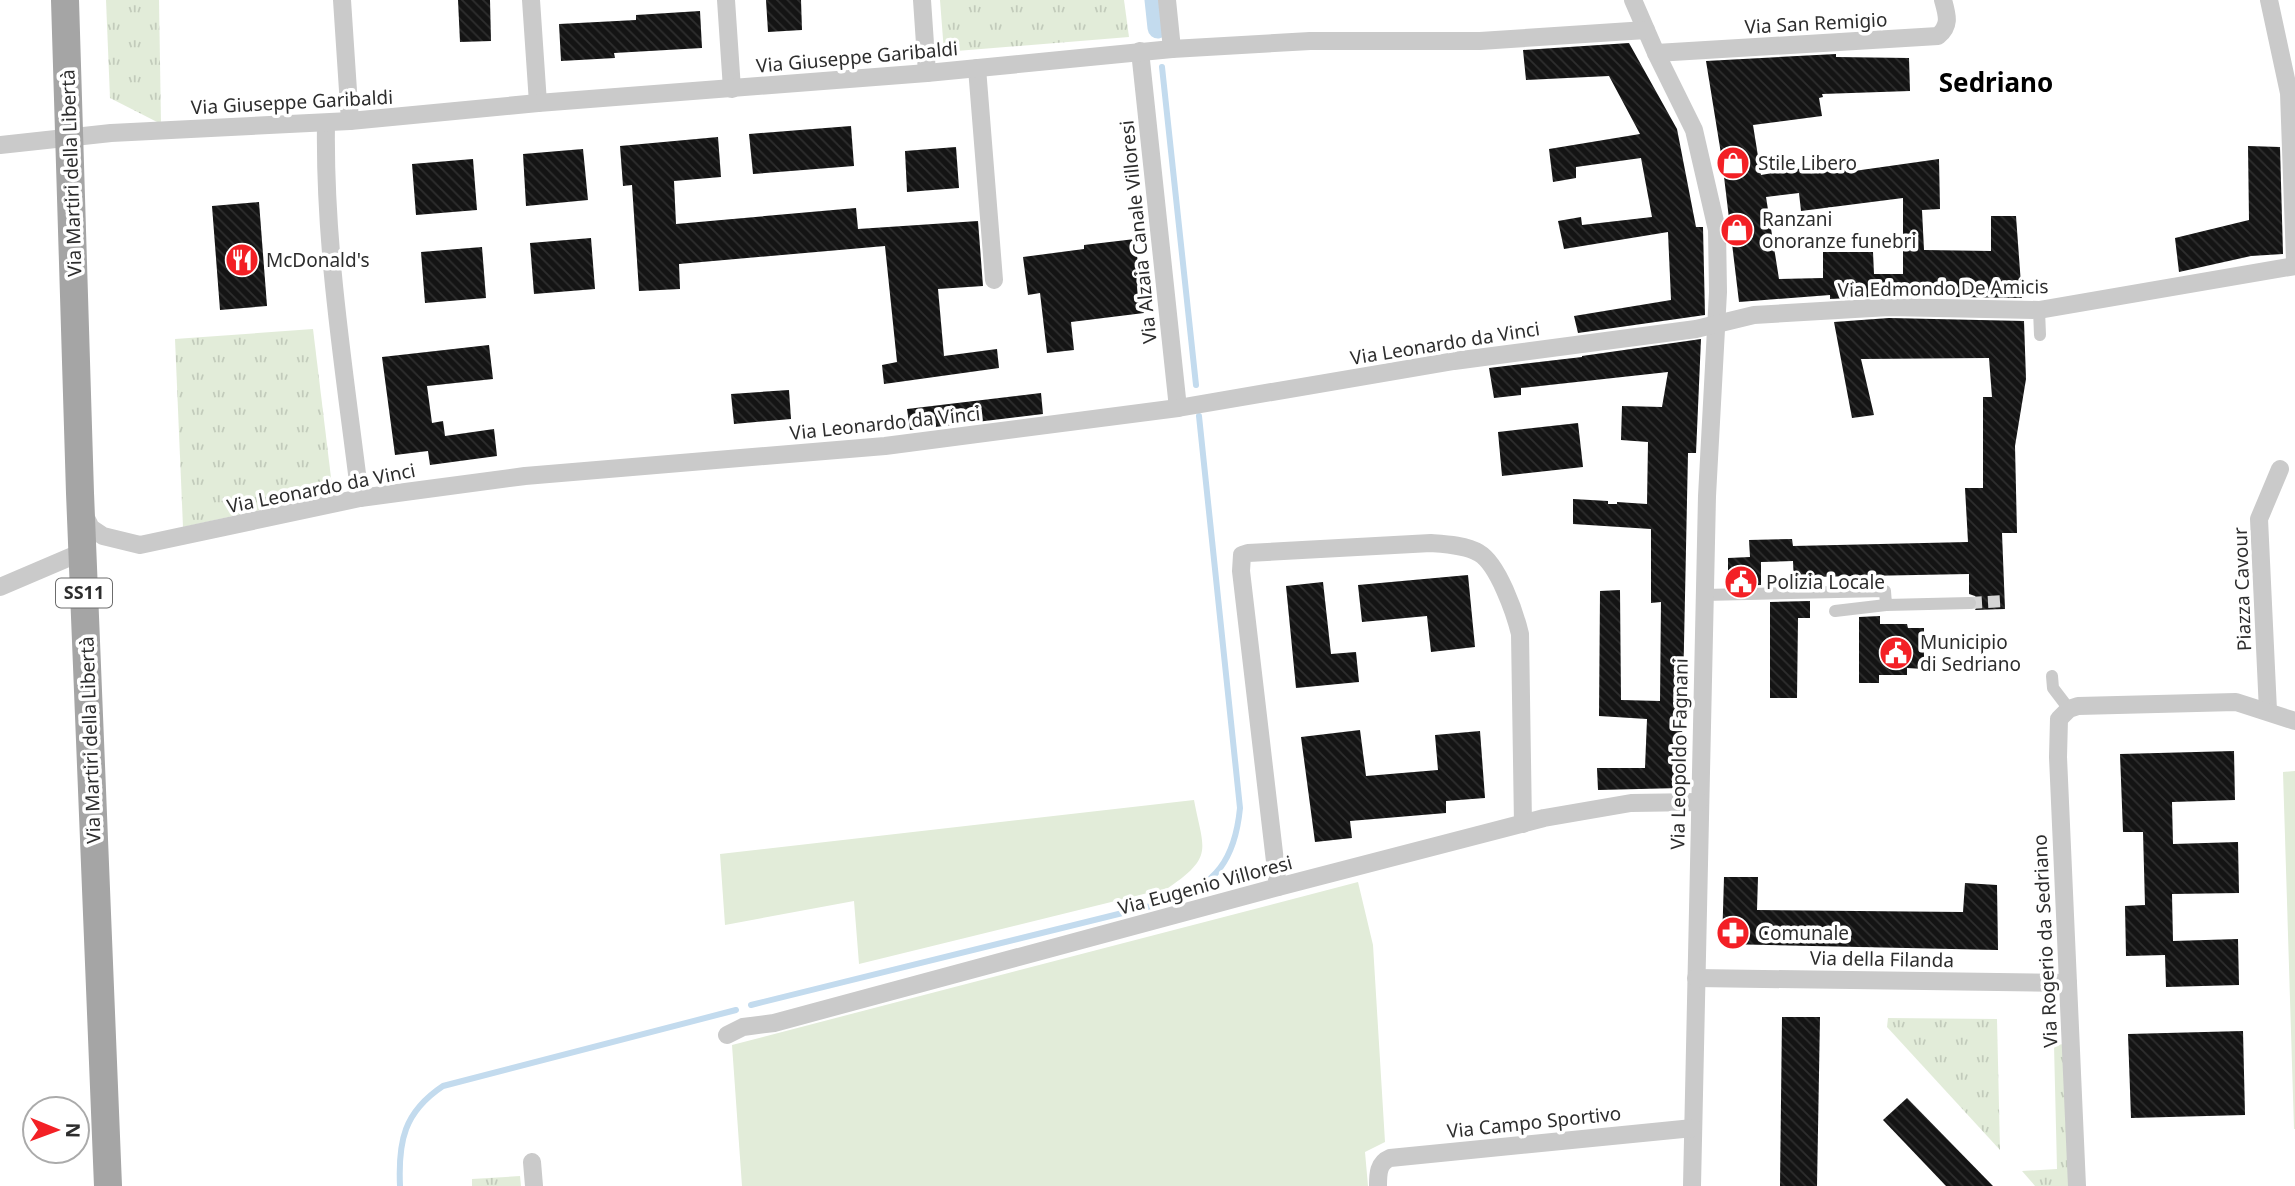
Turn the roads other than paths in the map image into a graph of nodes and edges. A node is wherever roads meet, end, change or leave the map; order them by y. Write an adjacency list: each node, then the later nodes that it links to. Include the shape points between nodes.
1 (65, 0): 21 (main road, Via Martiri della Libertà / SS11)
2 (342, 0): 19 (street)
3 (531, 0): 18 (street)
4 (726, 0): 16 (street)
5 (922, 0): 15 (street)
6 (1167, 0): 11 (street)
7 (1633, 0): 10 (street, Via Leopoldo Fagnani)
8 (1943, 0): 13 (street, Via San Remigio, via 1948,19 1938,36 1690,44)
9 (2269, 0): 17 (street)
10 (1646, 30): 11 (street, Via Giuseppe Garibaldi, via 1480,41 1310,41); 13 (street, Via Leopoldo Fagnani)
11 (1172, 49): 12 (street, Via Giuseppe Garibaldi)
12 (1140, 51): 14 (street, Via Giuseppe Garibaldi); 28 (street, Via Alzaia Canale Villoresi)
13 (1656, 53): 26 (street, Via Leopoldo Fagnani, via 1694,130 1717,230)
14 (977, 68): 15 (street, Via Giuseppe Garibaldi); 24 (street)
15 (927, 73): 16 (street, Via Giuseppe Garibaldi)
16 (732, 89): 18 (street, Via Giuseppe Garibaldi)
17 (2292, 93): 23 (street)
18 (538, 103): 19 (street, Via Giuseppe Garibaldi)
19 (350, 121): 20 (street, Via Giuseppe Garibaldi)
20 (326, 123): 21 (street, Via Giuseppe Garibaldi); 30 (street, via 335,292)
21 (71, 136): 22 (street, Via Giuseppe Garibaldi); 31 (main road, Via Martiri della Libertà / SS11)
22 (0, 145)
23 (2295, 264): 25 (street, Via Edmondo De Amicis)
24 (994, 280)
25 (2039, 310): 26 (street, Via Edmondo De Amicis, via 1889,307 1754,315); 27 (street)
26 (1715, 323): 28 (street, Via Leonardo da Vinci); 34 (street, Via Leopoldo Fagnani)
27 (2040, 335)
28 (1178, 408): 30 (street, Via Leonardo da Vinci, via 885,446 525,475)
29 (2280, 469): 40 (street, Piazza Cavour, via 2259,519)
30 (360, 498): 31 (street, Via Leonardo da Vinci, via 140,545 103,536 91,528)
31 (81, 502): 32 (main road, Via Martiri della Libertà / SS11)
32 (82, 552): 33 (street); 50 (main road, Via Martiri della Libertà / SS11)
33 (0, 587)
34 (1704, 595): 36 (street, via 1885,591); 42 (street, Via Leopoldo Fagnani)
35 (1970, 603): 36 (street)
36 (1886, 606): 37 (street)
37 (1835, 611)
38 (2052, 676): 39 (street, via 2053,688)
39 (2073, 707): 40 (street, via 2235,702); 46 (street, Via Rogerio da Sedriano, via 2057,727)
40 (2268, 711): 41 (street)
41 (2295, 721)
42 (1699, 802): 43 (street, Via Eugenio Villoresi, via 1631,803); 45 (street, Via Leopoldo Fagnani)
43 (1523, 824): 44 (street, Via Eugenio Villoresi); 44 (street, via 1520,634 1491,564 1479,553 1431,543 1248,553 1240,561)
44 (1278, 887): 47 (street, Via Eugenio Villoresi, via 774,1023 743,1027)
45 (1696, 978): 46 (street, Via della Filanda); 48 (street, Via Leopoldo Fagnani)
46 (2068, 982): 54 (street, Via Rogerio da Sedriano)
47 (727, 1035)
48 (1693, 1128): 52 (street, Via Campo Sportivo, via 1390,1158 1378,1170); 53 (street, Via Leopoldo Fagnani)
49 (532, 1162): 51 (street)
50 (108, 1186)
51 (534, 1186)
52 (1378, 1186)
53 (1692, 1186)
54 (2077, 1186)

